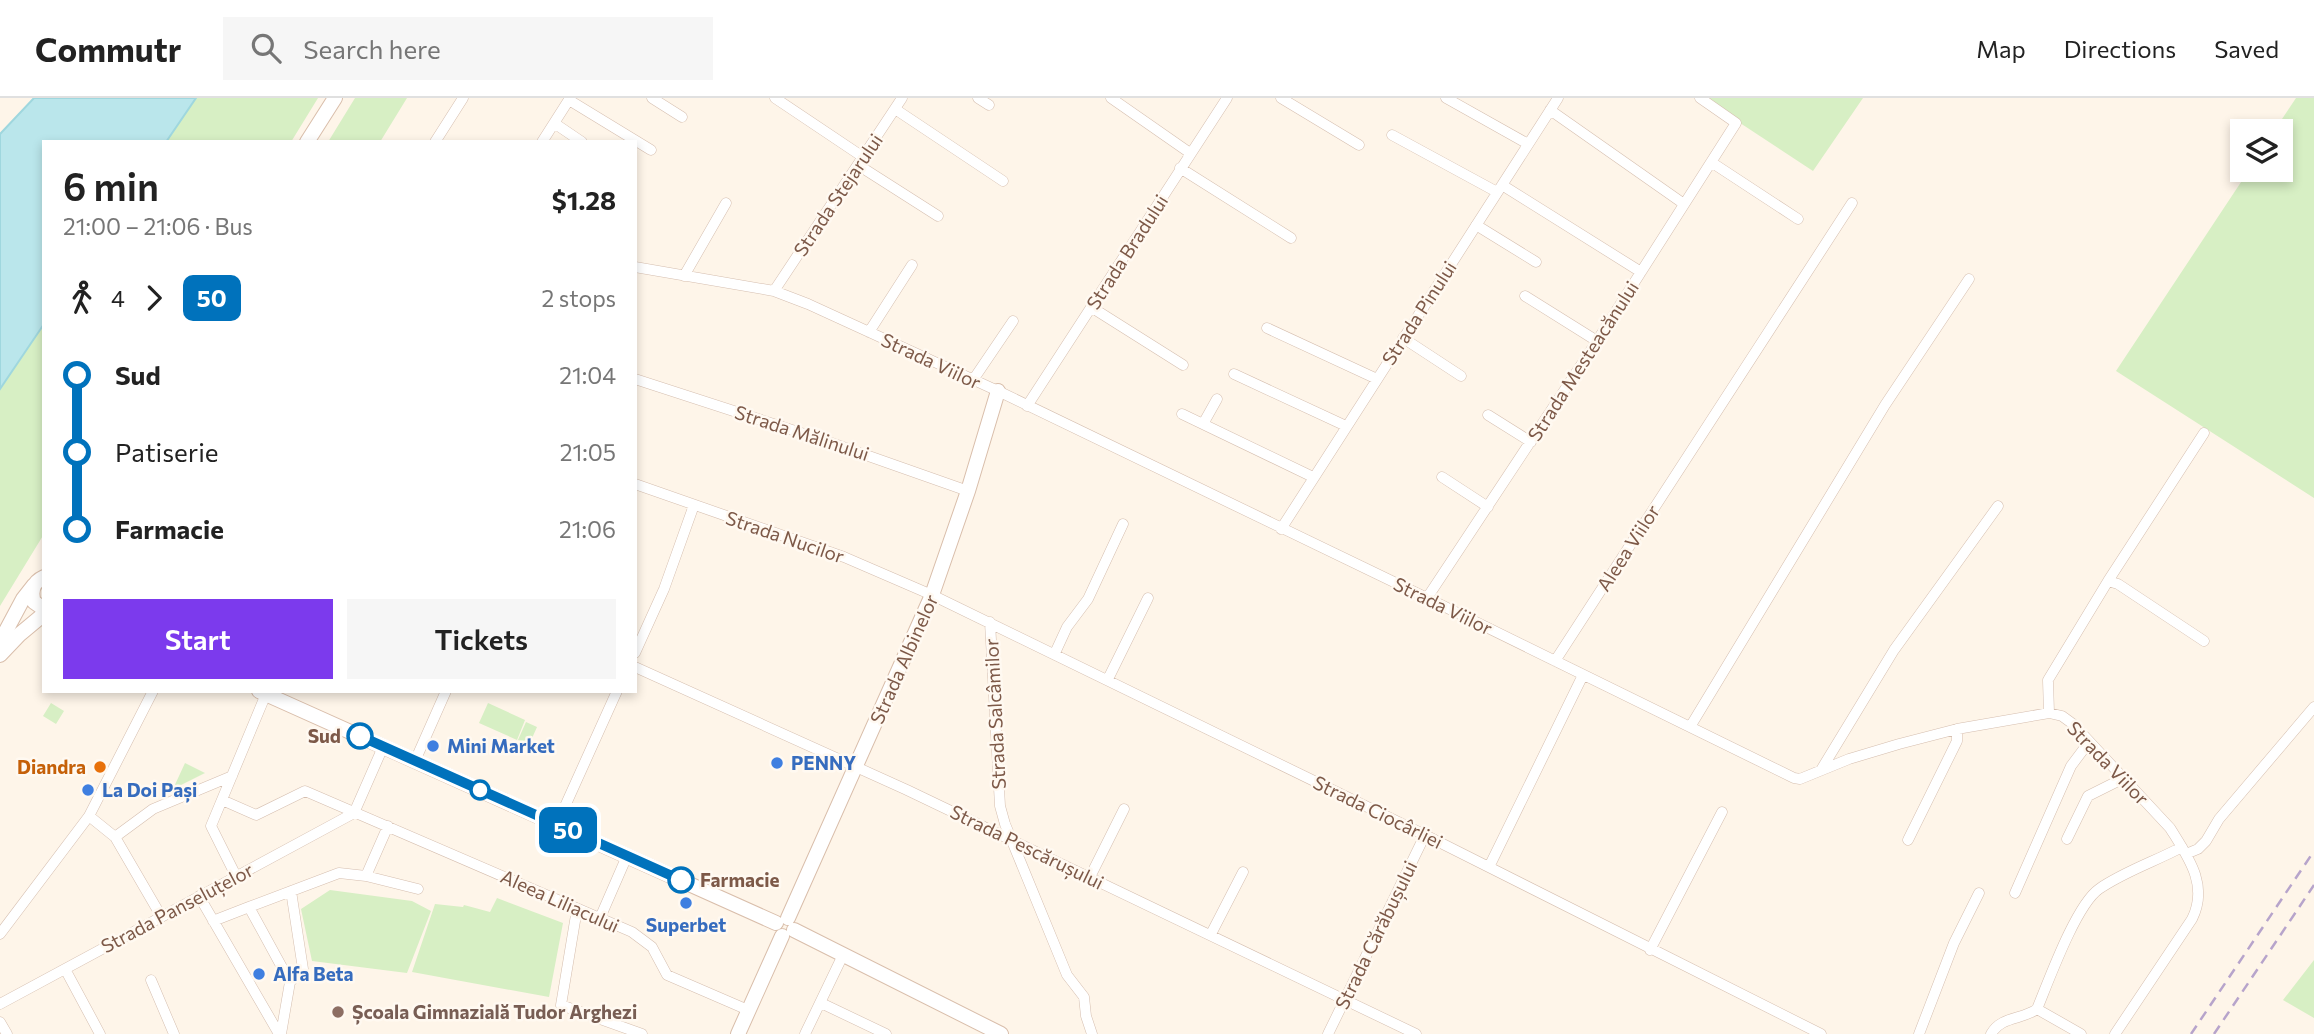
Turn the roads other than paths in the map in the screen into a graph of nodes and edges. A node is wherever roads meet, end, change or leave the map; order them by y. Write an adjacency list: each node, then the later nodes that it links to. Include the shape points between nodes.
1 (335, 98): 20 (street)
2 (463, 98): 21 (street)
3 (652, 98): 17 (street)
4 (775, 98): 30 (street)
5 (902, 98): 15 (street, Strada Stejarului)
6 (978, 98): 14 (street)
7 (1111, 98): 29 (street)
8 (1227, 98): 29 (street, Strada Bradului)
9 (1281, 98): 27 (street)
10 (1446, 98): 26 (street)
11 (1558, 98): 16 (street, Strada Pinului)
12 (1700, 98): 31 (street, Strada Mesteacănului, via 1736,123)
13 (569, 99): 18 (street); 24 (street)
14 (989, 105)
15 (895, 109): 30 (street, Strada Stejarului); 33 (street)
16 (1550, 110): 26 (street, Strada Pinului); 37 (street)
17 (682, 117)
18 (554, 123): 22 (street); 23 (street)
19 (1392, 135): 34 (street)
20 (308, 140)
21 (436, 140)
22 (543, 140)
23 (579, 140)
24 (635, 140)
25 (637, 141): 28 (street)
26 (1528, 144): 34 (street, Strada Pinului)
27 (1359, 145)
28 (651, 150)
29 (1190, 153): 32 (street, Strada Bradului)
30 (861, 161): 38 (street); 48 (street, Strada Stejarului)
31 (1711, 162): 37 (street, Strada Mesteacănului); 39 (street)
32 (1180, 169): 41 (street); 50 (street, Strada Bradului)
33 (1003, 181)
34 (1499, 189): 40 (street, Strada Pinului); 45 (street)
35 (1852, 202): 93 (street, Aleea Viilor)
36 (726, 204): 46 (street)
37 (1684, 204): 45 (street, Strada Mesteacănului)
38 (939, 216)
39 (1798, 219)
40 (1476, 225): 42 (street); 54 (street, Strada Pinului)
41 (1291, 238)
42 (1536, 262)
43 (912, 265): 53 (street)
44 (637, 267): 46 (street, Strada Viilor)
45 (1641, 272): 55 (street, Strada Mesteacănului)
46 (684, 275): 48 (street, Strada Viilor)
47 (1969, 279): 103 (street, via 1885,405)
48 (774, 291): 53 (street, Strada Viilor)
49 (1525, 296): 55 (street)
50 (1091, 307): 56 (street); 64 (street, Strada Bradului)
51 (1013, 321): 61 (street)
52 (1267, 328): 59 (street)
53 (869, 332): 61 (street, Strada Viilor)
54 (1403, 338): 58 (street); 59 (street, Strada Pinului)
55 (1597, 341): 70 (street, Strada Mesteacănului)
56 (1183, 365)
57 (1234, 373): 68 (street)
58 (1461, 376)
59 (1377, 379): 68 (street, Strada Pinului)
60 (637, 380): 74 (street, Strada Mălinului)
61 (973, 380): 62 (street, Strada Viilor)
62 (998, 391): 64 (street, Strada Viilor); 74 (street, Strada Albinelor)
63 (1217, 399): 67 (street)
64 (1027, 406): 79 (street, Strada Viilor)
65 (1182, 414): 67 (street)
66 (1488, 415): 70 (street)
67 (1203, 424): 71 (street)
68 (1346, 426): 71 (street, Strada Pinului)
69 (2204, 433): 81 (street)
70 (1531, 442): 77 (street, Strada Mesteacănului)
71 (1314, 477): 79 (street, Strada Pinului)
72 (1442, 477): 77 (street)
73 (637, 485): 75 (street, Strada Nucilor)
74 (968, 491): 82 (street, Strada Albinelor)
75 (694, 505): 82 (street, Strada Nucilor, via 844,557); 90 (street)
76 (1998, 506): 109 (street, via 1894,650)
77 (1488, 507): 84 (street, Strada Mesteacănului)
78 (1123, 524): 91 (street, via 1088,599)
79 (1281, 529): 84 (street, Strada Viilor)
80 (38, 581): 85 (street, via 32,590 34,602); 89 (street)
81 (2108, 581): 88 (street); 102 (street, via 2048,680)
82 (932, 595): 87 (street, Strada Ciocârliei); 108 (street, Strada Albinelor)
83 (1148, 598): 96 (street)
84 (1427, 598): 93 (street, Strada Viilor)
85 (42, 610)
86 (42, 614): 92 (street)
87 (990, 622): 91 (street, Strada Ciocârliei); 121 (street, Strada Salcâmilor, via 1000,806)
88 (2204, 641)
89 (0, 642)
90 (637, 649)
91 (1055, 653): 96 (street, Strada Ciocârliei)
92 (0, 655)
93 (1555, 661): 95 (street, Strada Viilor)
94 (637, 668): 108 (street, Strada Pescărușului)
95 (1583, 675): 103 (street, Strada Viilor); 126 (street)
96 (1108, 679): 119 (street, Strada Ciocârliei)
97 (152, 693): 116 (street)
98 (263, 693): 106 (street); 110 (street)
99 (445, 693): 107 (street)
100 (616, 693): 117 (street)
101 (2314, 707): 124 (street, via 2219,819 2206,841 2198,849)
102 (2049, 713): 104 (street, Strada Viilor); 105 (street, Strada Viilor, via 2068,720)
103 (1690, 727): 109 (street, Strada Viilor, via 1794,778)
104 (1957, 729): 109 (street, Strada Viilor); 123 (street, via 1957,741)
105 (2090, 742): 111 (street, Strada Viilor); 134 (street, via 2071,766)
106 (383, 747): 107 (street); 115 (street)
107 (415, 761): 117 (street)
108 (857, 766): 121 (street, Strada Pescărușului); 141 (street, Strada Albinelor)
109 (1821, 770)
110 (232, 776): 112 (street); 120 (street, via 153,809)
111 (2124, 778): 122 (street, via 2088,796); 124 (street, Strada Viilor)
112 (222, 800): 115 (street, Aleea Liliacului, via 256,815 305,790); 128 (street, via 211,826)
113 (1124, 809): 130 (street)
114 (1722, 812): 144 (street)
115 (354, 813): 118 (street, Aleea Liliacului); 128 (street, Strada Panseluțelor)
116 (89, 816): 120 (street); 142 (street)
117 (557, 824): 125 (street)
118 (388, 826): 129 (street); 137 (street, Aleea Liliacului)
119 (1425, 835): 126 (street, Strada Ciocârliei); 149 (street, Strada Cărăbușului)
120 (114, 837): 138 (street)
121 (1011, 838): 130 (street, Strada Pescărușului); 154 (street, Strada Salcâmilor, via 1067,975 1084,997)
122 (2067, 839)
123 (1908, 840)
124 (2184, 851): 152 (street, via 2113,881 2091,896); 173 (street, Strada Viilor, via 2199,883 2199,906)
125 (627, 856): 139 (street); 141 (street)
126 (1489, 867): 144 (street, Strada Ciocârliei)
127 (1243, 872): 143 (street)
128 (236, 876): 135 (street, Strada Panseluțelor)
129 (366, 876): 131 (street); 132 (street, via 339,873)
130 (1090, 877): 143 (street, Strada Pescărușului)
131 (418, 889)
132 (291, 891): 136 (street); 148 (street, via 303,969)
133 (1979, 893): 170 (street)
134 (2015, 893)
135 (199, 896): 138 (street, Strada Panseluțelor); 140 (street)
136 (249, 907): 140 (street); 148 (street)
137 (577, 909): 139 (street, Aleea Liliacului); 160 (street, via 561,1005)
138 (161, 916): 146 (street, Strada Panseluțelor)
139 (600, 918): 153 (street, Aleea Liliacului, via 652,947 667,975)
140 (213, 921): 159 (street)
141 (785, 927): 145 (street); 153 (street, Strada Albinelor)
142 (0, 934)
143 (1212, 934): 149 (street, Strada Pescărușului)
144 (1650, 950): 169 (street, Strada Ciocârliei)
145 (844, 955): 150 (street); 164 (street)
146 (65, 969): 151 (street, Strada Panseluțelor); 157 (street)
147 (151, 980): 158 (street)
148 (290, 982): 159 (street)
149 (1344, 1000): 167 (street, Strada Cărăbușului); 168 (street, Strada Pescărușului)
150 (821, 1003): 162 (street); 163 (street)
151 (0, 1004)
152 (2036, 1009): 171 (street, via 2000,1023); 172 (street)
153 (748, 1010): 161 (street, Strada Albinelor)
154 (1086, 1016): 165 (street); 166 (street)
155 (0, 1022): 156 (street)
156 (7, 1034)
157 (100, 1034)
158 (174, 1034)
159 (280, 1034)
160 (642, 1034)
161 (738, 1034)
162 (805, 1034)
163 (886, 1034)
164 (1001, 1034)
165 (1080, 1034)
166 (1092, 1034)
167 (1328, 1034)
168 (1416, 1034)
169 (1821, 1034)
170 (1919, 1034)
171 (1991, 1034)
172 (2081, 1034)
173 (2115, 1034)

